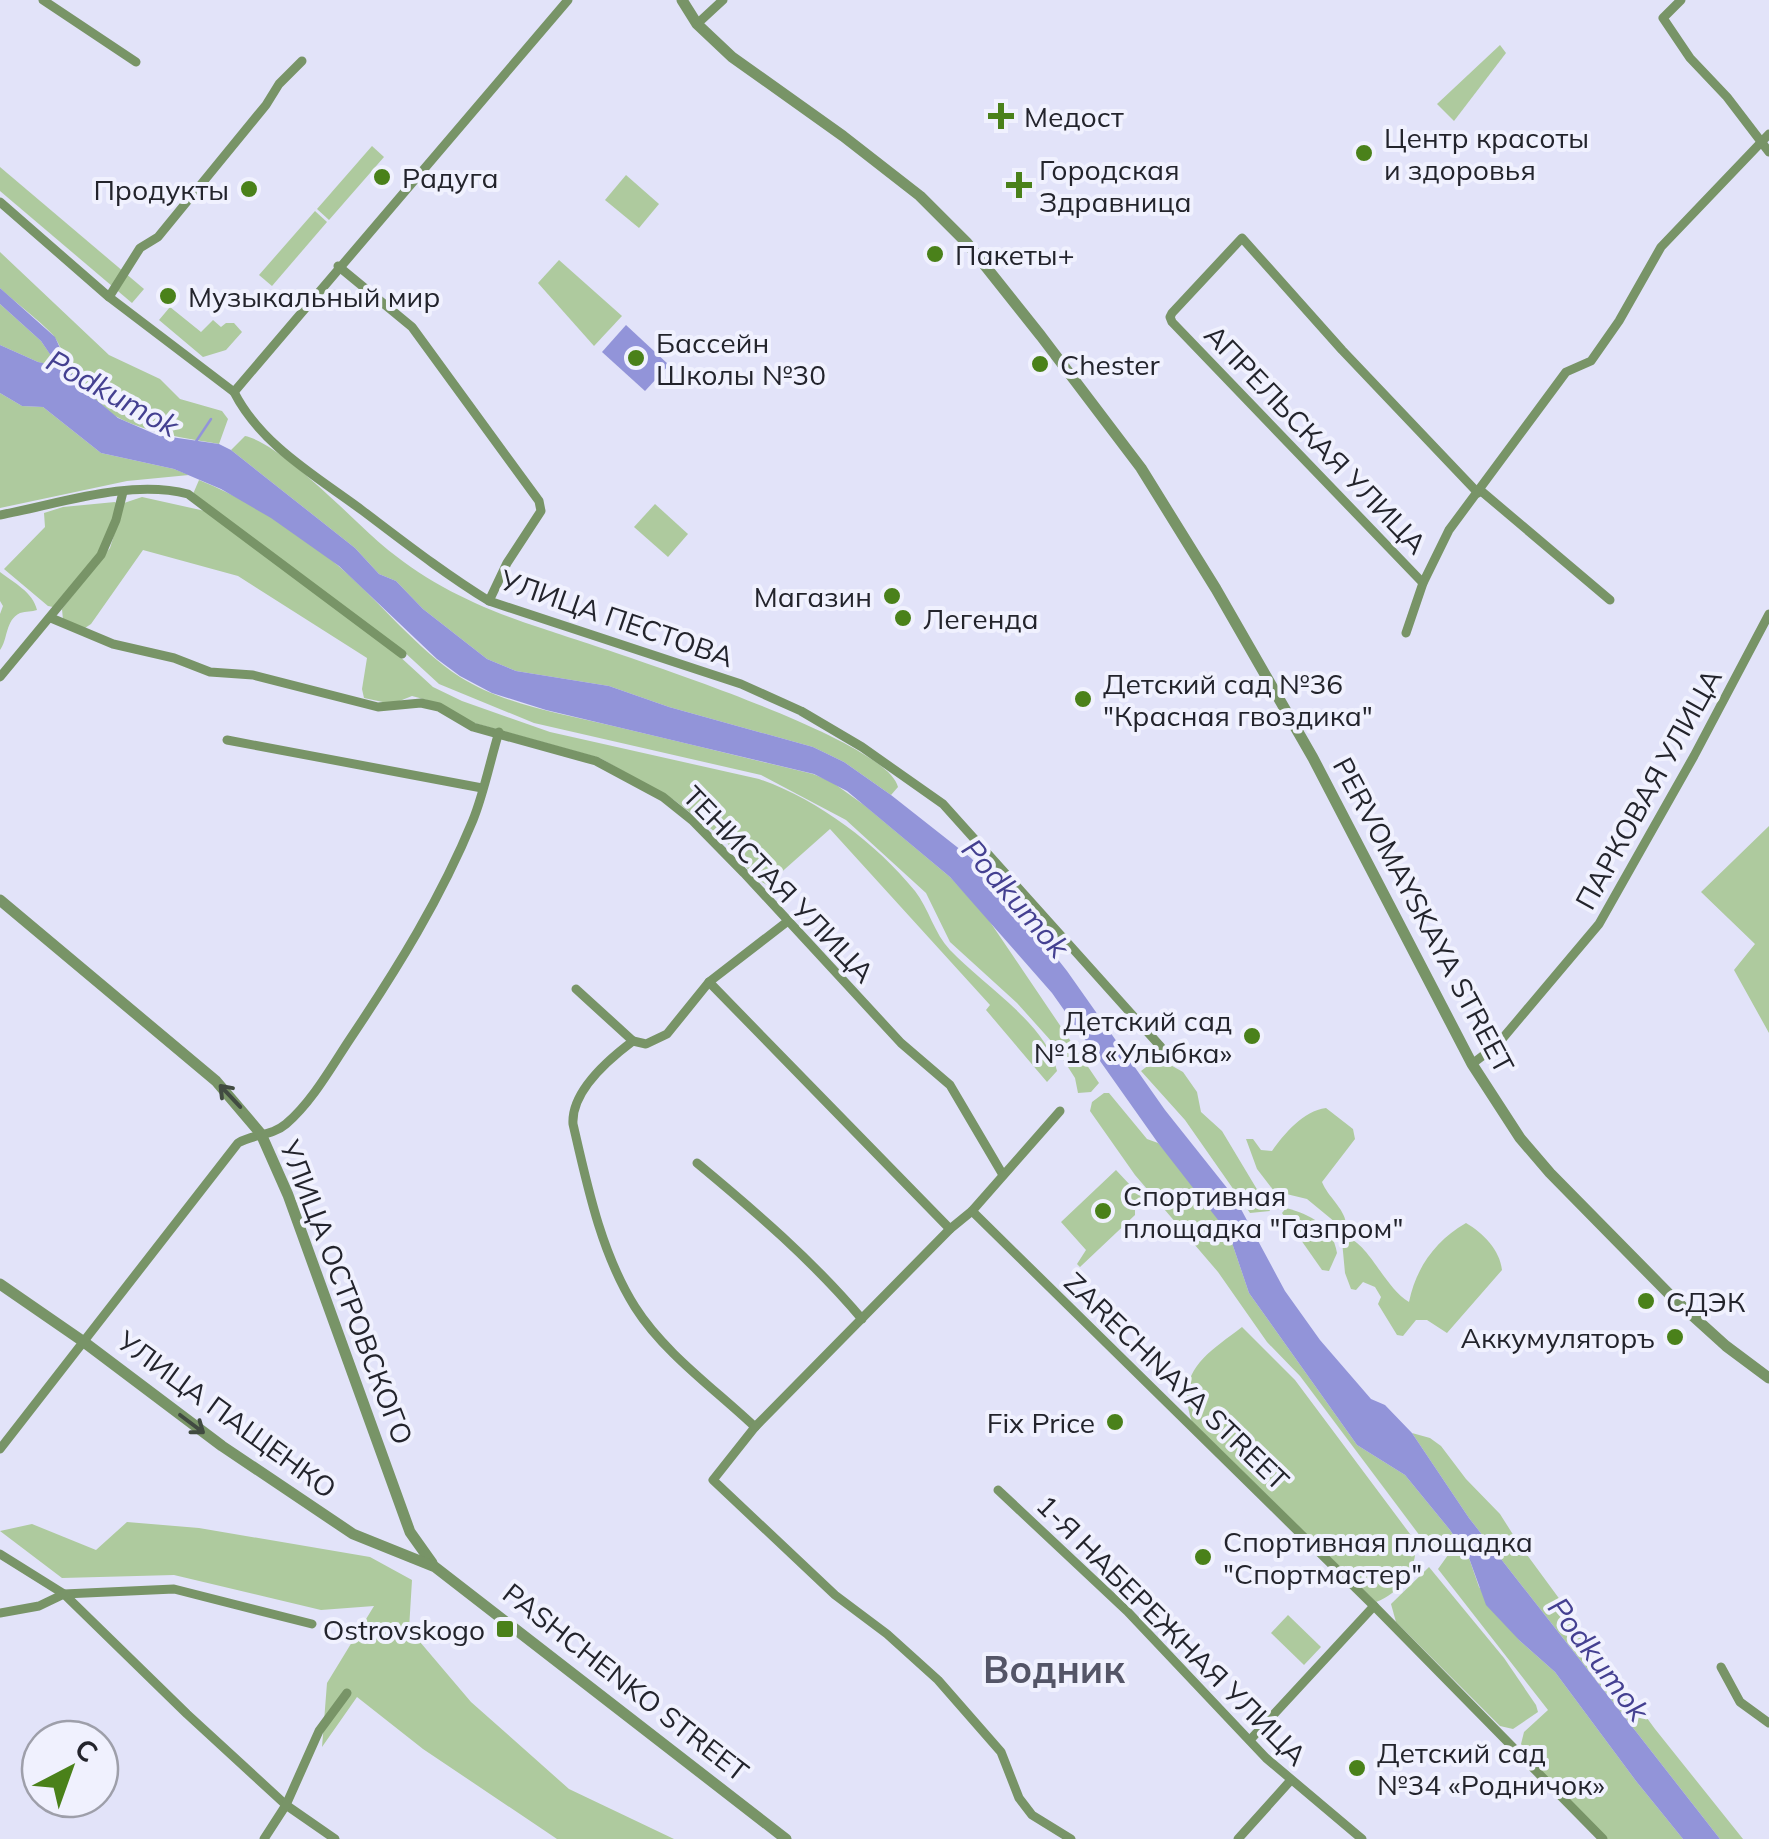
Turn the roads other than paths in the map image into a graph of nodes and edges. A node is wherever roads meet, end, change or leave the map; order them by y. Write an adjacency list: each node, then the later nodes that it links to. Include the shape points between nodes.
1 (43, 0): 8 (street)
2 (568, 0): 11 (street)
3 (682, 0): 6 (street, PERVOMAYSKAYA STREET)
4 (723, 0): 6 (street)
5 (1681, 0): 9 (street, via 1663,18 1690,58)
6 (698, 24): 34 (street, PERVOMAYSKAYA STREET, via 732,58 844,136 946,221 1111,426 1268,676)
7 (302, 61): 12 (street, via 158,237 140,248)
8 (136, 62)
9 (1768, 143): 15 (street, via 1662,246 1592,360 1566,372)
10 (0, 202): 12 (street, УЛИЦА ПЕСТОВА)
11 (338, 266): 13 (street); 19 (street, via 412,327 540,501 541,512)
12 (109, 297): 13 (street, УЛИЦА ПЕСТОВА)
13 (234, 392): 19 (street, УЛИЦА ПЕСТОВА, via 244,412 287,455)
14 (123, 492): 16 (street); 21 (street, via 108,544); 23 (street, via 165,488 188,494)
15 (1479, 492): 17 (street, via 1449,530); 17 (street, АПРЕЛЬСКАЯ УЛИЦА, via 1242,238 1172,312 1172,322); 18 (street)
16 (0, 515)
17 (1423, 583): 22 (street)
18 (1610, 600)
19 (489, 601): 33 (street, УЛИЦА ПЕСТОВА, via 741,684 862,746 943,804)
20 (1769, 614): 34 (street, ПАРКОВАЯ УЛИЦА, via 1600,924)
21 (50, 618): 24 (street); 25 (street, ТЕНИСТАЯ УЛИЦА, via 210,672 378,707 421,703)
22 (1406, 633)
23 (402, 654)
24 (0, 677)
25 (499, 732): 27 (street); 29 (street, ТЕНИСТАЯ УЛИЦА, via 596,761 662,797 693,820)
26 (227, 740): 27 (street)
27 (482, 788): 36 (street, via 442,891 398,967 295,1115)
28 (0, 900): 36 (street, УЛИЦА ОСТРОВСКОГО, one-way to 28, via 216,1081)
29 (788, 921): 30 (street); 38 (street, ТЕНИСТАЯ УЛИЦА, via 900,1043 950,1085)
30 (709, 982): 32 (street, via 666,1034 646,1044); 40 (street)
31 (576, 988): 32 (street)
32 (633, 1041): 45 (street, via 572,1110 613,1268 636,1310 670,1348)
33 (1161, 1047)
34 (1472, 1064): 44 (street, PERVOMAYSKAYA STREET, via 1550,1173 1700,1323)
35 (1060, 1111): 38 (street)
36 (262, 1136): 43 (street, via 238,1144); 49 (street, УЛИЦА ОСТРОВСКОГО, via 410,1532)
37 (697, 1163): 42 (street, via 822,1272)
38 (1003, 1176): 39 (street)
39 (972, 1211): 40 (street); 51 (street, ZARECHNAYA STREET)
40 (950, 1229): 42 (street)
41 (0, 1284): 43 (street, УЛИЦА ПАЩЕНКО)
42 (862, 1319): 45 (street)
43 (84, 1342): 46 (street); 49 (street, УЛИЦА ПАЩЕНКО, one-way to 49, via 352,1534)
44 (1769, 1378)
45 (756, 1427): 63 (street, via 713,1480 834,1595 938,1680 1001,1752 1032,1815)
46 (0, 1449)
47 (998, 1490): 57 (street, 1-Я НАБЕРЕЖНАЯ УЛИЦА)
48 (0, 1554): 50 (street)
49 (435, 1566): 62 (street, PASHCHENKO STREET)
50 (64, 1594): 52 (street); 53 (street, via 174,1589); 59 (street)
51 (1374, 1606): 57 (street); 66 (street, ZARECHNAYA STREET)
52 (0, 1613)
53 (312, 1624)
54 (1722, 1667): 56 (street, via 1740,1702)
55 (347, 1693): 59 (street, via 319,1731)
56 (1767, 1717)
57 (1250, 1740): 58 (street, 1-Я НАБЕРЕЖНАЯ УЛИЦА)
58 (1291, 1780): 64 (street); 65 (street, 1-Я НАБЕРЕЖНАЯ УЛИЦА)
59 (286, 1805): 60 (street); 61 (street)
60 (264, 1839)
61 (335, 1839)
62 (786, 1839)
63 (1071, 1839)
64 (1238, 1839)
65 (1362, 1839)
66 (1603, 1839)

